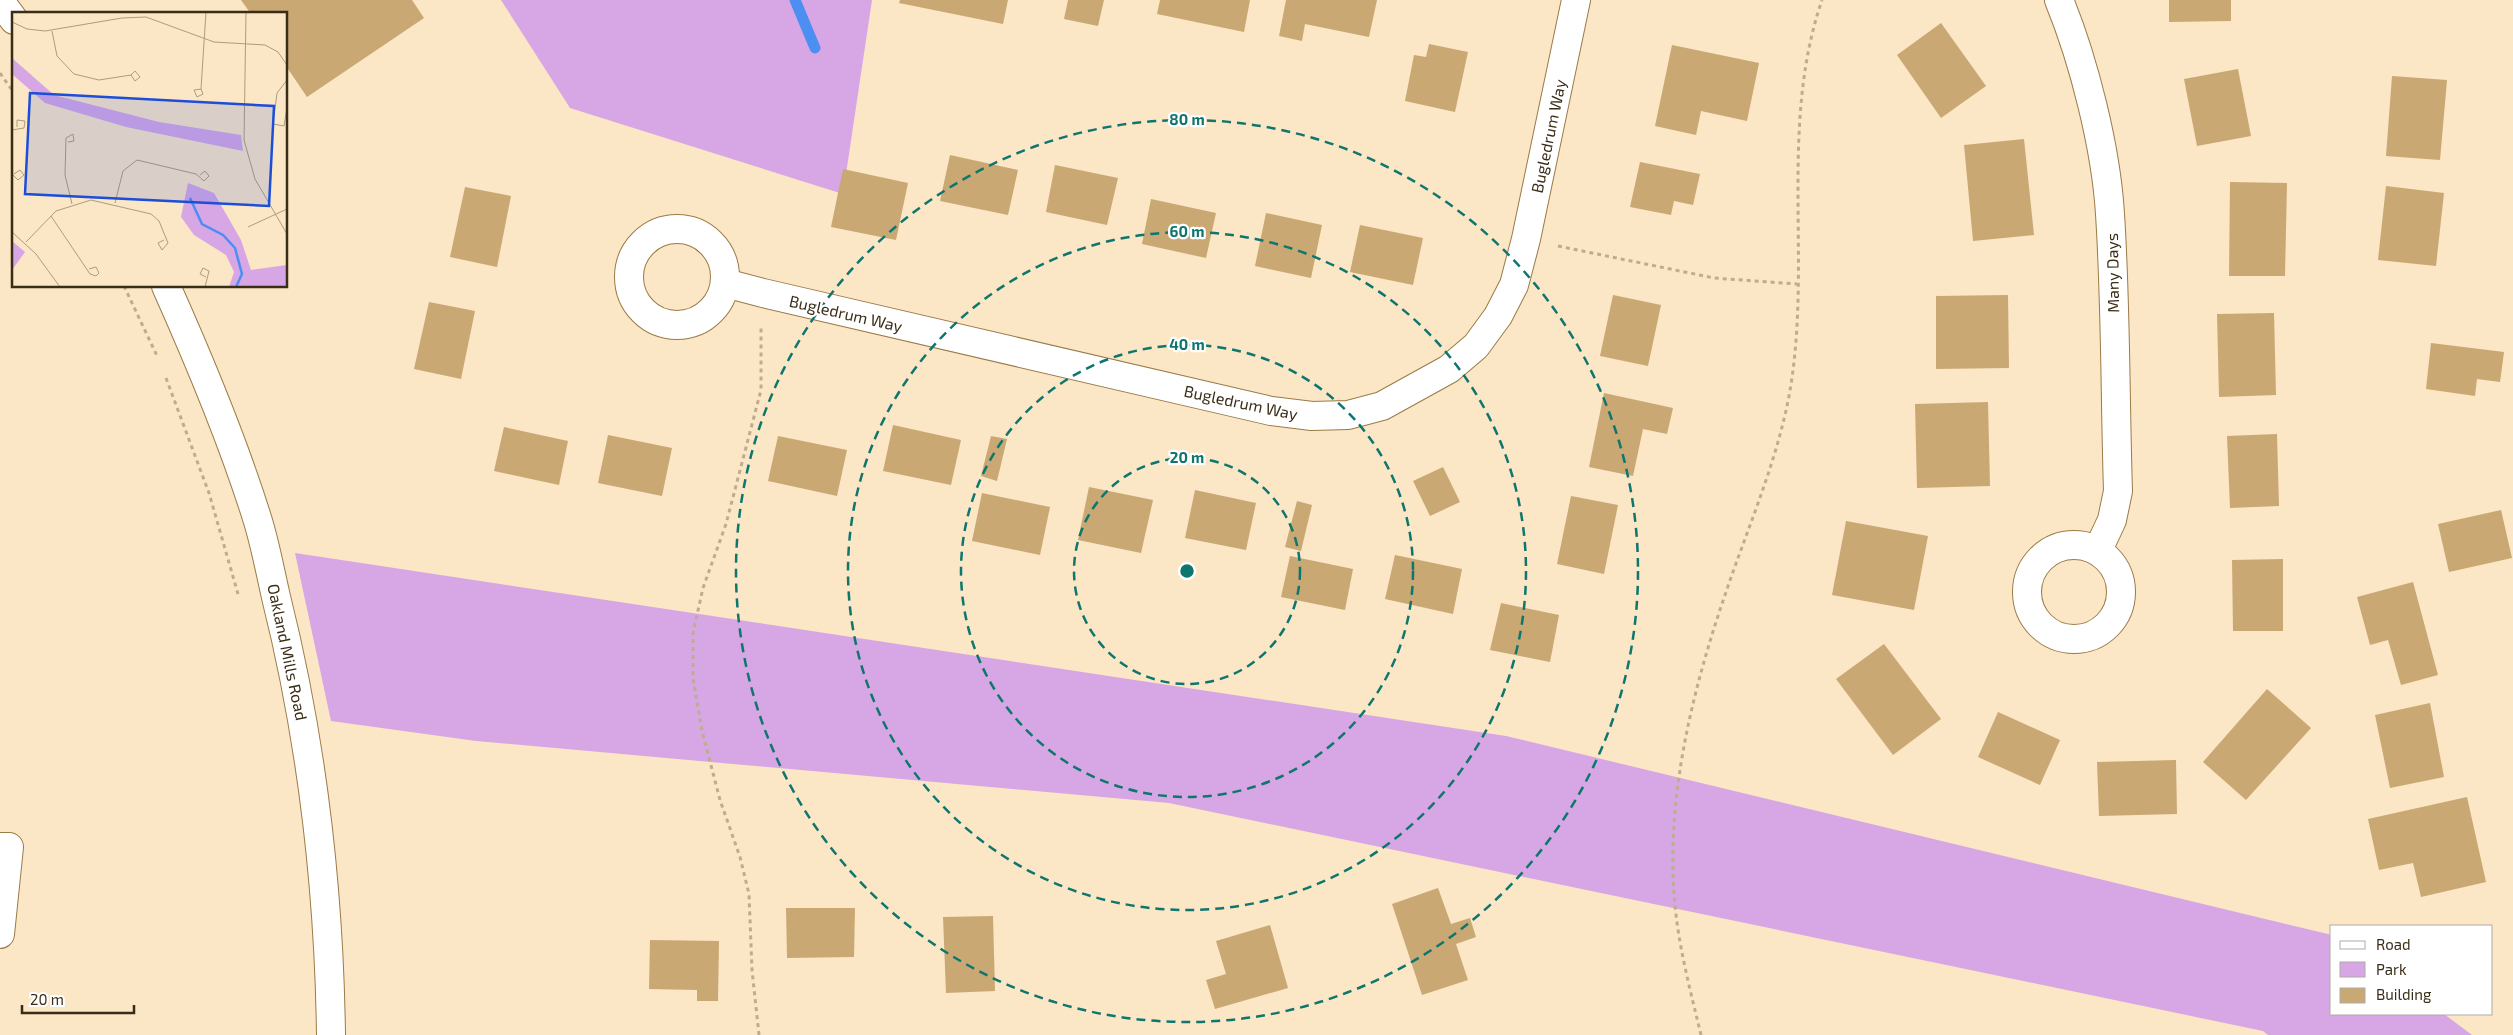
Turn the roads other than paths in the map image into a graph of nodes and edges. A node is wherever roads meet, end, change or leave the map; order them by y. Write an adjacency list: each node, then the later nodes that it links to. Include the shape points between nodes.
1 (1576, 0): 5 (street, Bugledrum Way, via 1514,286 1498,316 1476,346 1449,368 1382,406 1348,415 1312,416 1271,411)
2 (2059, 0): 7 (street, Many Days, via 2090,98 2110,212 2118,491 2112,520)
3 (0, 1): 4 (street)
4 (12, 17)
5 (725, 283)
6 (167, 288): 10 (street, Oakland Mills Road, via 213,392 257,519 294,666 311,762 323,864)
7 (2098, 550)
8 (0, 846): 9 (street, via 9,847)
9 (0, 934)
10 (331, 1035)

